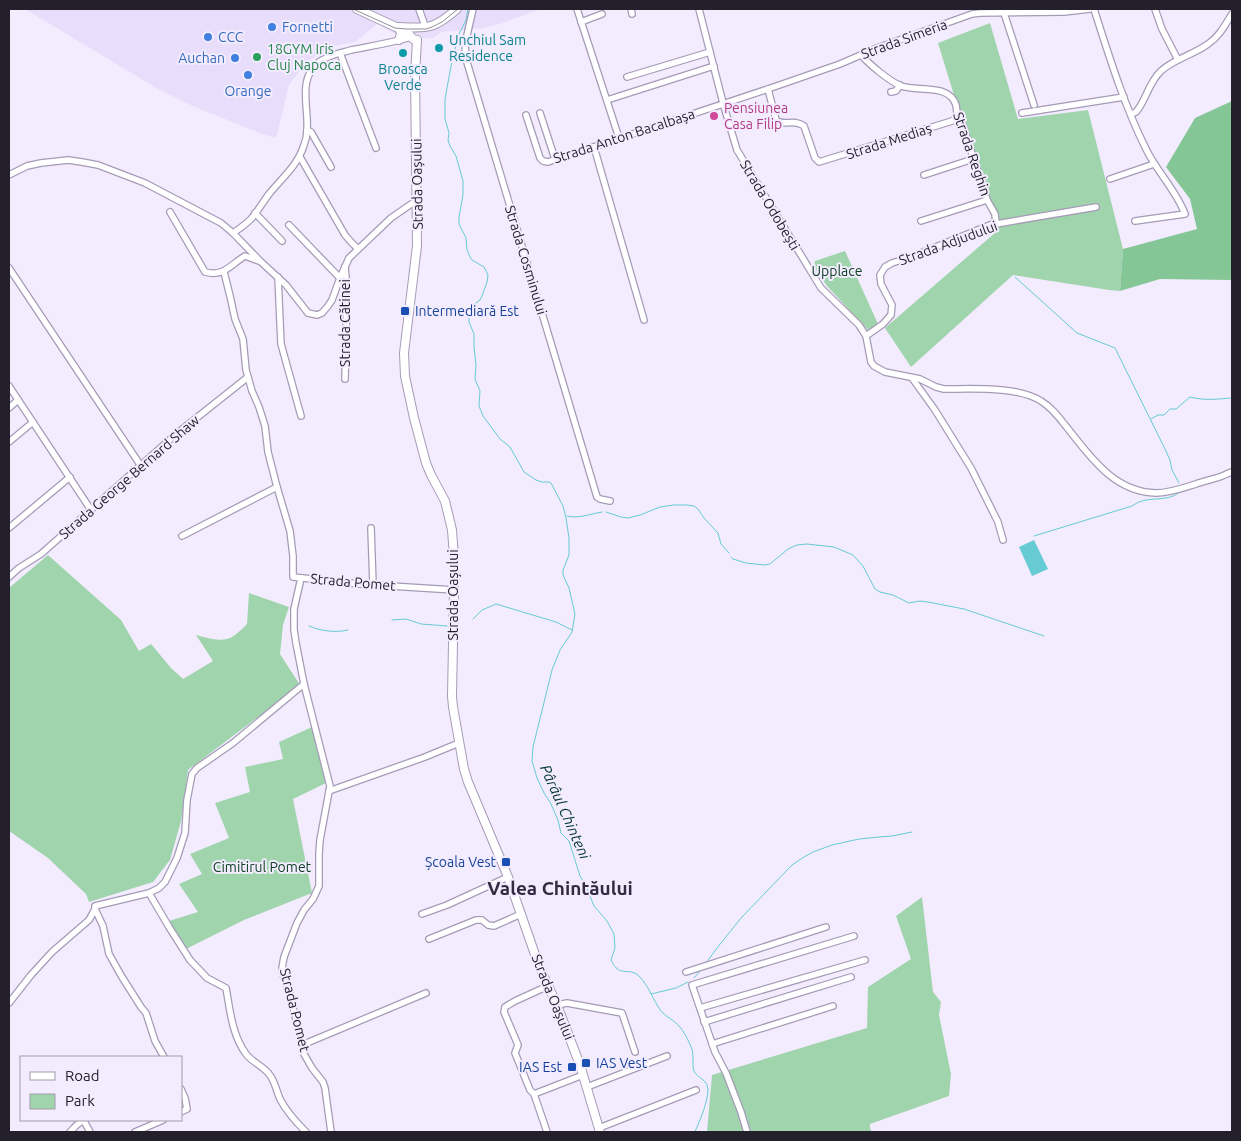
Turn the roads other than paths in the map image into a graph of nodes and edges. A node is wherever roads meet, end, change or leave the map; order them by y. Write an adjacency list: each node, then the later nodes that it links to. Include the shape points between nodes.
1 (356, 9): 13 (main road)
2 (419, 9): 14 (street, via 424,20)
3 (473, 9): 79 (street, Strada Cosminului, via 465,56 597,498)
4 (577, 9): 12 (street)
5 (699, 9): 16 (street, Strada Odobești)
6 (1092, 9): 9 (street, Strada Simeria); 25 (street)
7 (1155, 9): 19 (street)
8 (455, 10): 14 (main road, via 441,22)
9 (1006, 12): 18 (street, Strada Simeria, via 972,14); 28 (street)
10 (602, 14): 12 (street)
11 (1232, 14): 19 (street, via 1216,38)
12 (582, 22): 26 (street)
13 (398, 28): 14 (main road); 15 (main road, via 402,34)
14 (415, 34): 15 (street); 46 (main road, Strada Oașului)
15 (399, 40): 17 (street)
16 (710, 52): 20 (street, Strada Odobești); 21 (street)
17 (340, 53): 34 (street, via 324,58 312,68 305,97); 37 (street)
18 (861, 55): 22 (street, Strada Reghin); 23 (street, Strada Simeria)
19 (1178, 60): 31 (street, via 1153,80 1139,108)
20 (714, 66): 26 (street); 27 (street, Strada Odobești)
21 (627, 77)
22 (900, 86): 24 (street); 33 (street, Strada Reghin, via 950,95)
23 (768, 89): 27 (street, Strada Simeria); 33 (street, Strada Mediaș, via 776,120 804,126 819,162)
24 (891, 92)
25 (1124, 97): 30 (street); 31 (street)
26 (607, 100): 35 (street)
27 (723, 103): 35 (street, Strada Anton Bacalbașa); 65 (street, Strada Odobești, via 737,150 791,240 821,288)
28 (1034, 105)
29 (540, 113): 40 (street)
30 (1022, 113)
31 (1131, 114): 41 (street)
32 (526, 115): 40 (street, Strada Anton Bacalbașa, via 540,158 545,162)
33 (957, 117): 39 (street, Strada Reghin, via 962,123)
34 (308, 130): 38 (street); 42 (street)
35 (619, 138): 36 (street, Strada Anton Bacalbașa)
36 (594, 147): 40 (street, Strada Anton Bacalbașa); 64 (street)
37 (376, 148)
38 (300, 157): 50 (street); 57 (street, via 345,235)
39 (973, 159): 43 (street); 47 (street, Strada Reghin)
40 (555, 160)
41 (1154, 164): 45 (street); 52 (street, via 1185,214)
42 (331, 167)
43 (924, 174)
44 (9, 175): 55 (street, via 27,166 58,160 98,165 145,183 221,223)
45 (1110, 179)
46 (417, 200): 57 (street, via 391,218); 88 (main road, Strada Oașului, via 417,246 404,353 405,376 426,463 449,513)
47 (987, 200): 51 (street); 53 (street, Strada Reghin, via 995,214)
48 (1096, 207): 53 (street, Strada Adjudului)
49 (170, 212): 61 (street, via 205,272)
50 (255, 213): 55 (street); 56 (street)
51 (921, 221)
52 (1135, 221)
53 (996, 224): 65 (street, Strada Adjudului, via 885,267 880,274 881,284 892,305 891,316)
54 (289, 225): 63 (street)
55 (233, 233): 58 (street)
56 (282, 241)
57 (358, 250): 59 (street)
58 (260, 262): 61 (street, via 246,256); 62 (street)
59 (345, 266): 63 (street); 68 (street, Strada Cătinei)
60 (9, 268): 75 (street)
61 (224, 272): 66 (street, via 243,338)
62 (278, 277): 63 (street, via 312,315 328,306); 72 (street, via 281,344)
63 (340, 278)
64 (644, 320)
65 (866, 336): 67 (street, Strada Odobești, via 874,366)
66 (248, 377): 75 (street, Strada George Bernard Shaw); 78 (street, via 265,426)
67 (912, 378): 76 (street, Strada Odobești, via 944,389 998,390 1041,400 1056,413 1097,464 1116,480 1140,490 1168,492); 84 (street, via 971,468 998,522)
68 (345, 379)
69 (9, 386): 70 (street)
70 (18, 400): 71 (street); 73 (street)
71 (9, 408)
72 (301, 416)
73 (33, 422): 74 (street); 77 (street)
74 (9, 442)
75 (141, 466): 80 (street, Strada George Bernard Shaw)
76 (1232, 472)
77 (70, 477): 80 (street); 81 (street)
78 (277, 487): 83 (street); 86 (street, via 290,531 293,576)
79 (610, 502)
80 (91, 510): 85 (street, Strada George Bernard Shaw)
81 (9, 528)
82 (371, 528): 87 (street)
83 (182, 536)
84 (1003, 540)
85 (9, 577)
86 (301, 578): 87 (street, Strada Pomet); 89 (street, Strada Pomet, via 294,619)
87 (373, 585): 88 (street, Strada Pomet)
88 (454, 590): 90 (main road, Strada Oașului, via 452,696)
89 (304, 684): 91 (street, Strada Pomet); 93 (street, via 233,743 194,770 188,793 185,832 177,858 165,882)
90 (459, 743): 91 (street); 92 (main road, Strada Oașului, via 468,782)
91 (329, 791): 111 (street, Strada Pomet, via 320,840 319,886 297,923 282,968)
92 (508, 877): 95 (street); 96 (main road, Strada Oașului)
93 (149, 893): 94 (street, via 95,906); 126 (street, via 190,960 207,978 226,988 232,1022 242,1047 247,1056 270,1075 290,1115)
94 (95, 909): 105 (street, via 89,920 52,952); 113 (street, via 103,926 109,954 146,1013)
95 (422, 914)
96 (521, 914): 99 (street, via 492,926 476,920); 103 (main road, Strada Oașului)
97 (826, 927): 101 (street)
98 (854, 936): 108 (street, via 692,985)
99 (429, 940)
100 (865, 960): 108 (street)
101 (686, 972)
102 (851, 977): 109 (street)
103 (548, 986): 106 (main road, Strada Oașului); 119 (street, via 504,1007 518,1044 515,1053)
104 (426, 993): 111 (street)
105 (9, 1003)
106 (557, 1004): 112 (street, via 566,1002 622,1013); 115 (main road, Strada Oașului)
107 (834, 1006): 110 (street)
108 (700, 1008): 109 (street)
109 (704, 1022): 110 (street)
110 (712, 1044): 129 (street, via 726,1073)
111 (302, 1045): 127 (street, Strada Pomet, via 325,1088)
112 (635, 1052)
113 (163, 1056)
114 (667, 1056): 116 (street)
115 (583, 1075): 116 (main road, Strada Oașului); 119 (street)
116 (587, 1087): 122 (main road, Strada Oașului)
117 (696, 1090): 122 (street)
118 (182, 1091): 120 (street, via 187,1109)
119 (534, 1094): 128 (street)
120 (182, 1112)
121 (161, 1121): 125 (street)
122 (600, 1130)
123 (70, 1132): 124 (street, via 84,1121)
124 (90, 1132)
125 (135, 1132)
126 (306, 1132)
127 (331, 1132)
128 (547, 1132)
129 (746, 1132)

